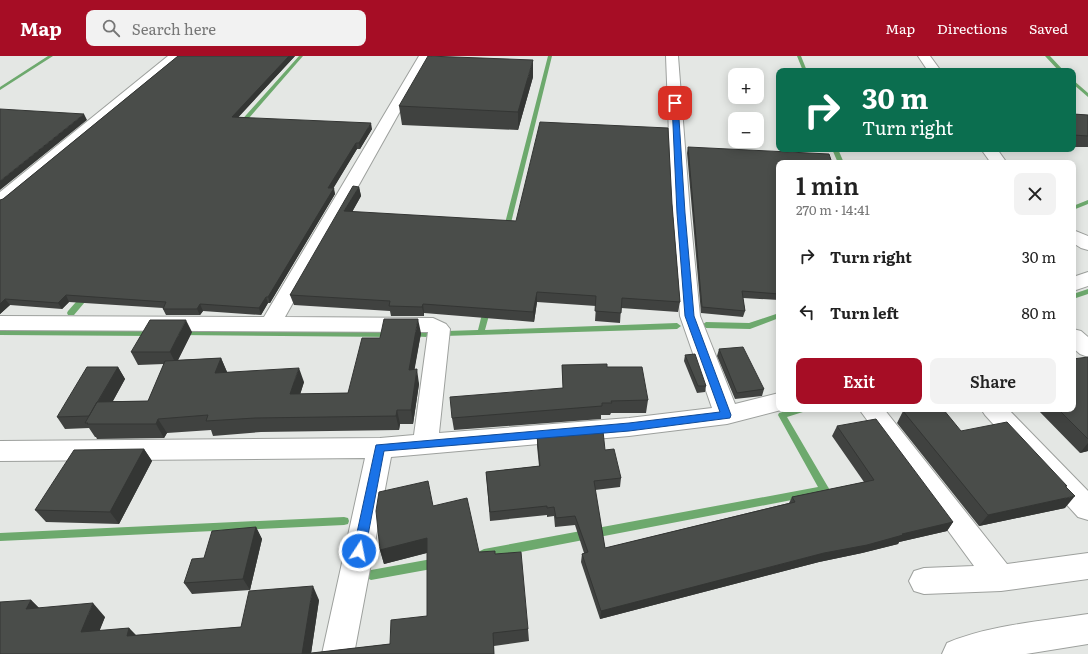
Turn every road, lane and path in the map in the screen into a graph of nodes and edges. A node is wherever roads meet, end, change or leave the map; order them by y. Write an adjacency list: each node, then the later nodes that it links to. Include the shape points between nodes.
1 (176, 56): 6 (street)
2 (425, 56): 12 (street)
3 (672, 56): 18 (street, via 690,316)
4 (924, 56): 5 (street)
5 (933, 68)
6 (0, 200)
7 (1076, 238): 8 (street)
8 (1088, 244)
9 (1088, 278): 10 (street)
10 (1076, 284)
11 (0, 323): 12 (street)
12 (271, 323): 19 (street, via 433,325 439,329)
13 (1076, 339): 14 (street)
14 (1088, 349)
15 (776, 403): 18 (street)
16 (873, 412): 24 (street)
17 (996, 412): 22 (street)
18 (726, 415): 19 (street, via 629,427)
19 (425, 444): 20 (street)
20 (380, 448): 21 (street); 28 (street)
21 (0, 451)
22 (1088, 509)
23 (1088, 566): 24 (street)
24 (1001, 578): 25 (street)
25 (924, 581)
26 (1088, 629): 27 (street)
27 (1012, 647): 29 (street)
28 (338, 654)
29 (958, 654)

